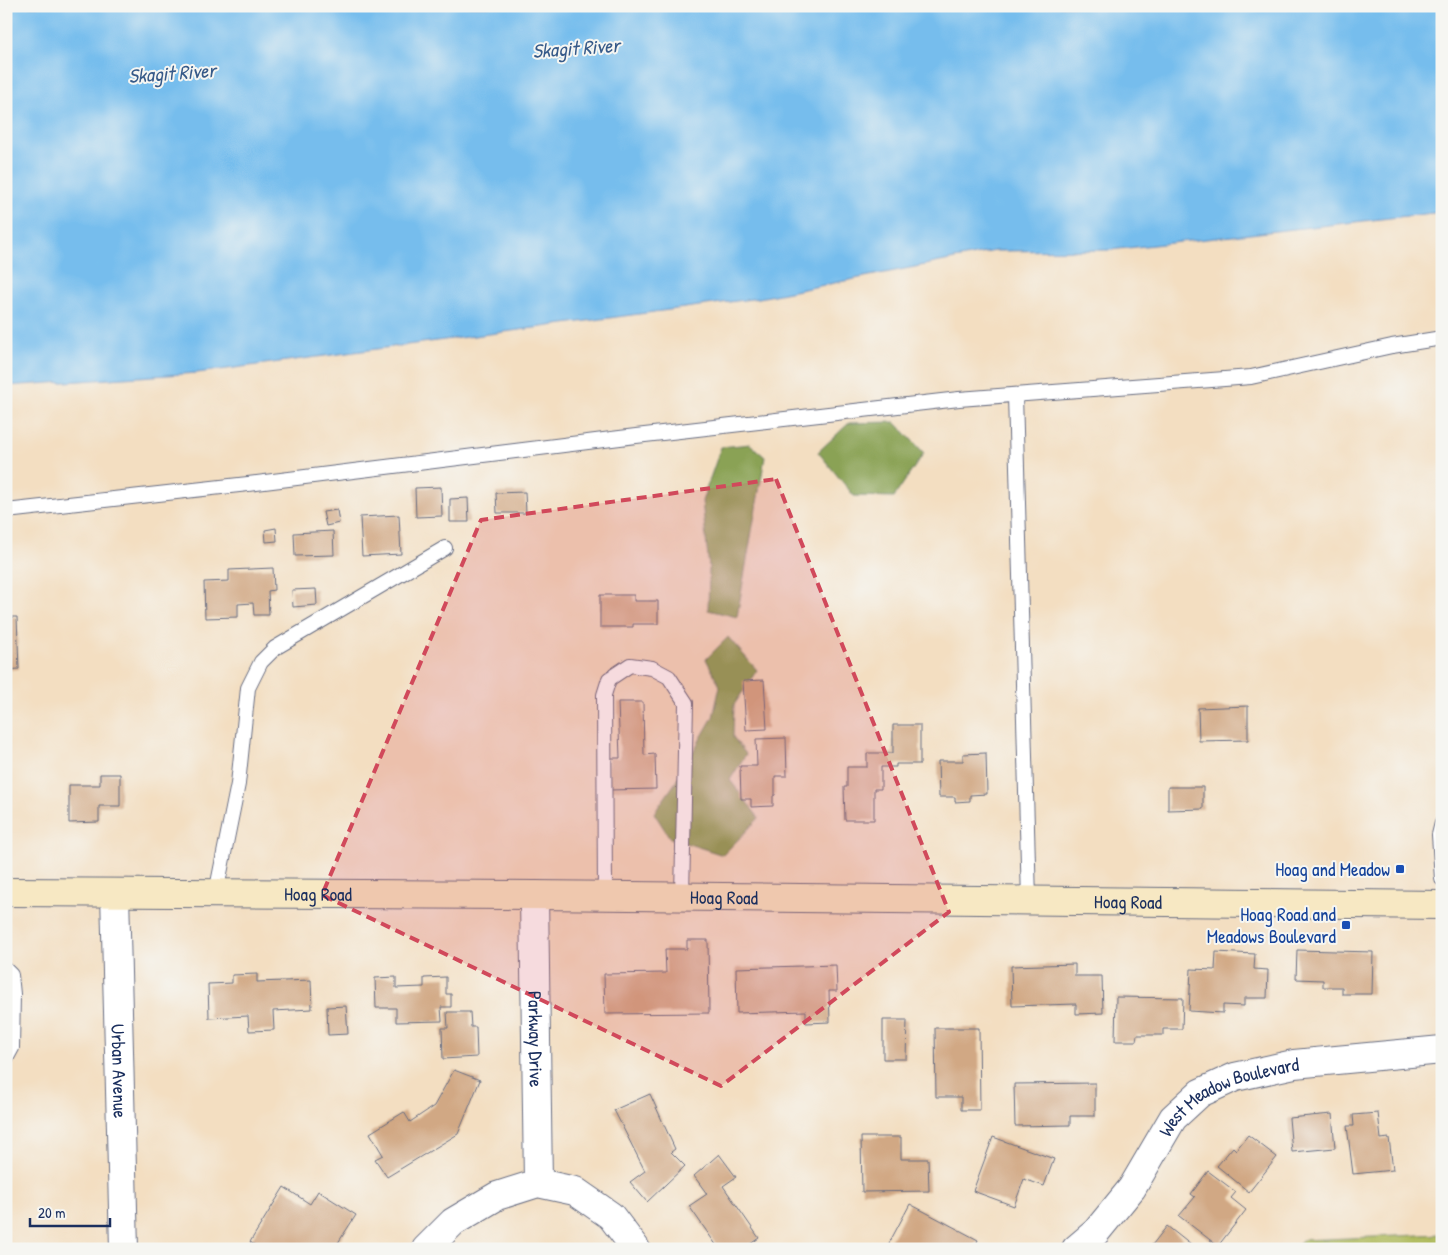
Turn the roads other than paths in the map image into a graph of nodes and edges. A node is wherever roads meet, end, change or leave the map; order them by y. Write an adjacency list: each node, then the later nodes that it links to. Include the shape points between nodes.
1 (1442, 338): 2 (lane, via 1251,377)
2 (1014, 395): 3 (lane); 13 (lane)
3 (6, 511)
4 (445, 548): 9 (lane, via 275,648 261,662 248,688 238,784)
5 (1442, 823): 6 (lane, via 1439,835)
6 (1442, 879)
7 (6, 892): 8 (street, Hoag Road)
8 (114, 892): 9 (street, Hoag Road); 19 (street, Urban Avenue)
9 (216, 893): 10 (street, Hoag Road)
10 (534, 895): 11 (street, Hoag Road); 18 (street, Parkway Drive)
11 (605, 896): 12 (street, Hoag Road); 12 (lane, via 604,695 609,678 630,665 652,668 669,677 686,703)
12 (682, 896): 13 (street, Hoag Road)
13 (1029, 900): 14 (street, Hoag Road)
14 (1442, 905)
15 (6, 970): 17 (lane, via 11,975 13,994 12,1048)
16 (1442, 1050): 22 (street, West Meadow Boulevard, via 1294,1064 1235,1076 1200,1093 1173,1118 1132,1188 1096,1232)
17 (6, 1060)
18 (538, 1183): 20 (street, via 496,1196 453,1222); 21 (street, via 575,1191 611,1216)
19 (124, 1249)
20 (426, 1249)
21 (636, 1249)
22 (1076, 1249)

